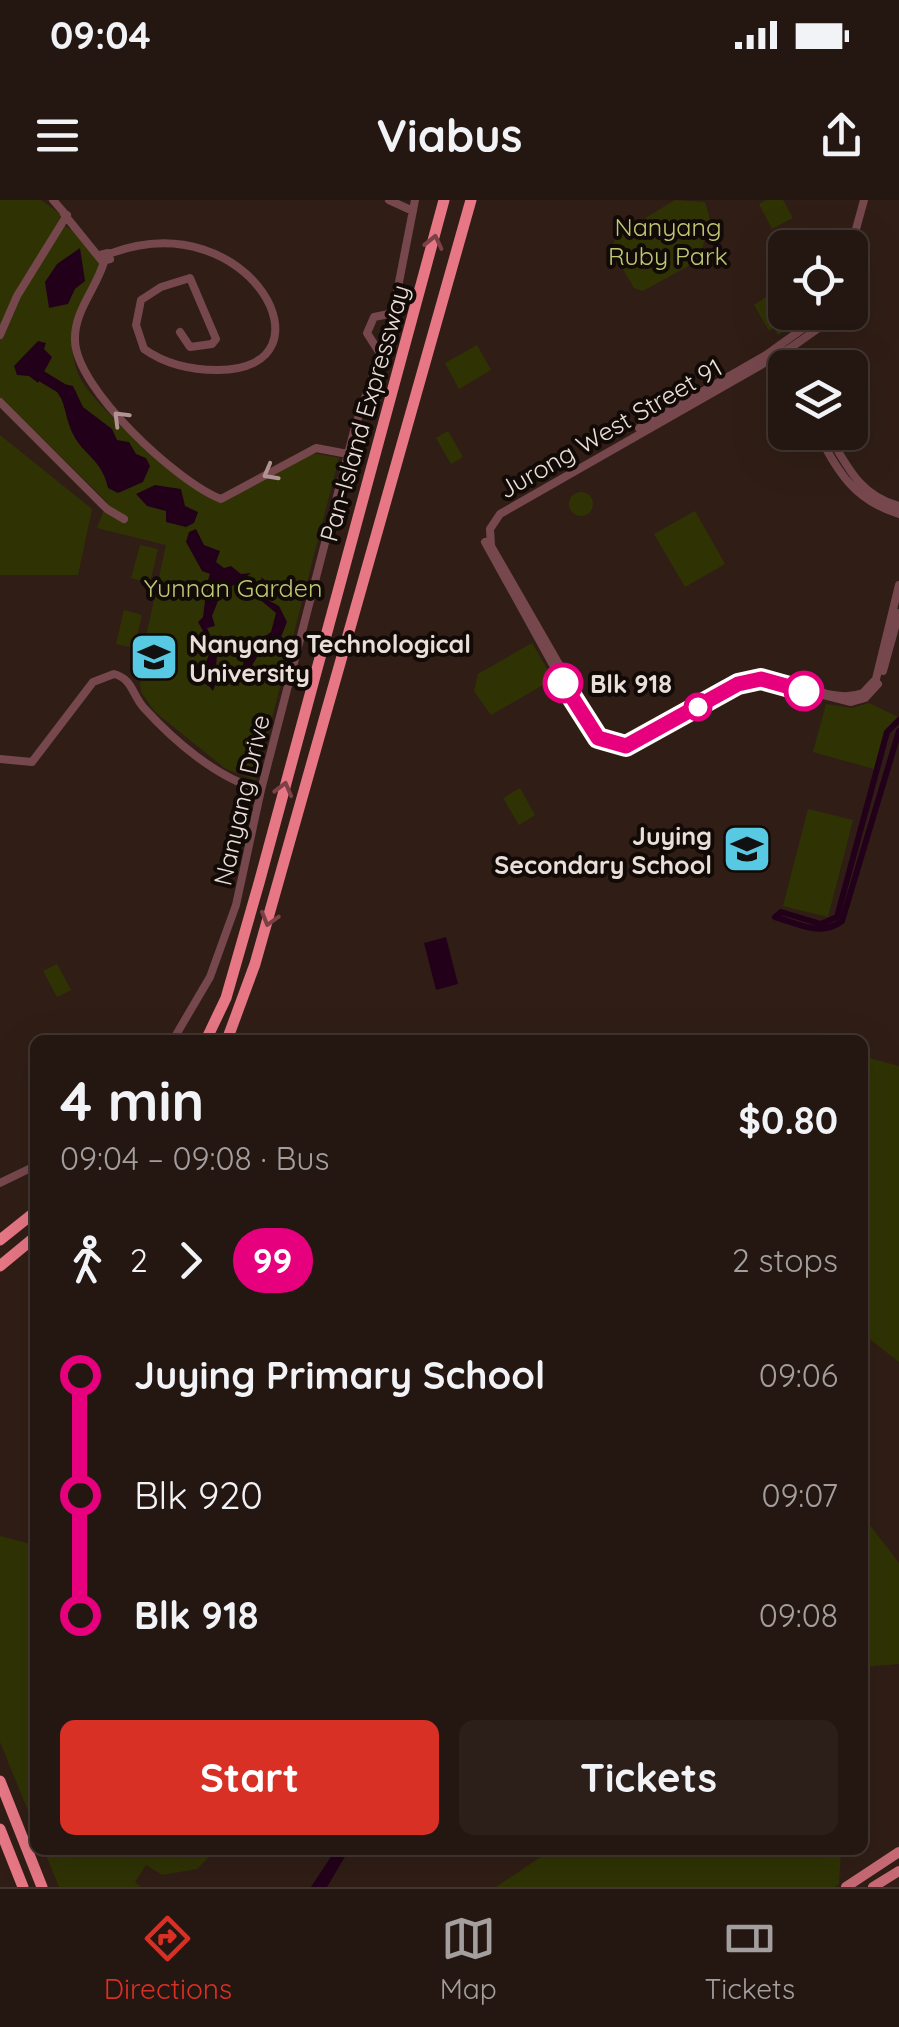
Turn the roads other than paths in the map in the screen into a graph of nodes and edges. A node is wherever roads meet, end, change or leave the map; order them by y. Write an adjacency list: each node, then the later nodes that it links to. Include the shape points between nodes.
1 (53, 200): 8 (street)
2 (389, 200): 7 (street)
3 (415, 200): 7 (street, Nanyang Drive)
4 (444, 200): 35 (highway, Pan-Island Expressway, one-way to 4, via 254,899)
5 (470, 200): 36 (highway, Pan-Island Expressway, one-way to 36, via 256,964)
6 (862, 200): 9 (street)
7 (413, 211): 13 (street, Nanyang Drive)
8 (65, 216): 11 (street); 16 (street)
9 (853, 230)
10 (132, 238): 11 (street)
11 (104, 256): 24 (street, one-way to 11, via 309,450 225,498 193,482 122,420 82,373 76,324)
12 (264, 274): 15 (street, via 275,304 275,330 247,364 203,370 140,346 141,300 190,278 216,339 187,347)
13 (394, 313): 18 (street, Nanyang Drive); 18 (street, via 374,317 367,334)
14 (804, 330): 17 (street, Jurong West Street 91)
15 (180, 332)
16 (0, 335)
17 (778, 350)
18 (381, 356): 24 (street, Nanyang Drive)
19 (768, 356): 30 (street, Jurong West Street 91, via 500,514 490,530 491,546 595,728 616,741 640,735 741,677 770,676 839,695 862,692 876,679)
20 (768, 356): 31 (street, Jurong West Street 91, via 497,511 485,529 486,548 591,730 615,745 634,743 749,680 858,702 880,682)
21 (0, 402): 29 (street, via 107,509)
22 (826, 450): 26 (street)
23 (838, 450): 25 (street)
24 (348, 454): 33 (street, Nanyang Drive)
25 (844, 461): 26 (street); 27 (street, via 868,494)
26 (835, 467): 28 (street, via 859,497)
27 (899, 506)
28 (899, 514)
29 (124, 518)
30 (899, 585)
31 (899, 612)
32 (0, 760): 33 (street, via 32,762 92,682 114,674 130,682 143,708 214,769)
33 (261, 790): 34 (street, Nanyang Drive, via 224,945)
34 (176, 1035)
35 (208, 1035)
36 (229, 1035)
37 (30, 1169): 38 (street)
38 (0, 1183)
39 (30, 1216): 40 (highway)
40 (0, 1240)
41 (30, 1241): 42 (highway)
42 (0, 1266)
43 (0, 1781): 48 (highway)
44 (0, 1829): 47 (highway)
45 (899, 1852): 49 (main road)
46 (899, 1871): 50 (main road)
47 (22, 1887)
48 (42, 1887)
49 (846, 1887)
50 (872, 1887)

